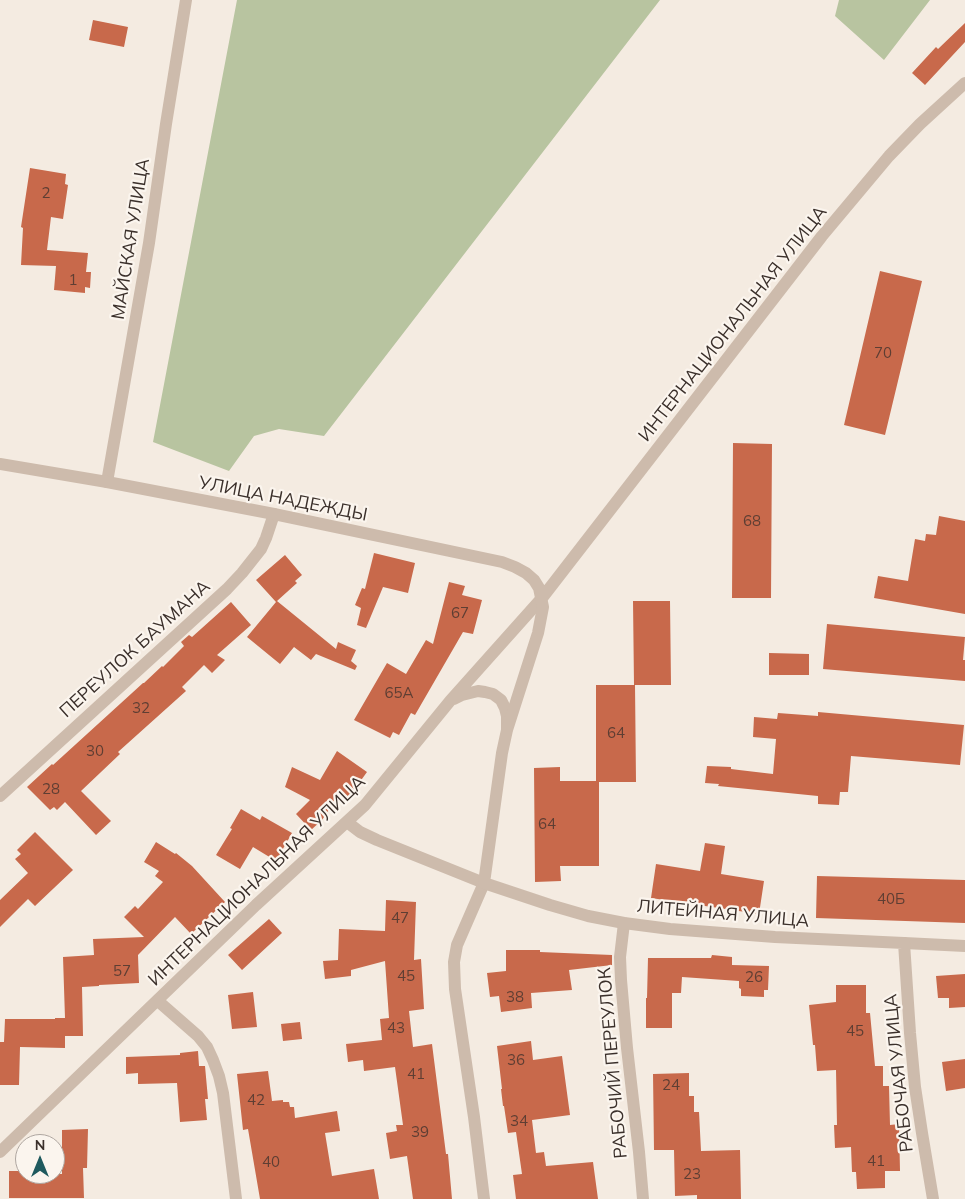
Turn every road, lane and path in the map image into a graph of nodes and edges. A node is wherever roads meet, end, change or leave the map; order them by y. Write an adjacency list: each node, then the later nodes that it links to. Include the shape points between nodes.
1 (186, 0): 4 (street, МАЙСКАЯ УЛИЦА, via 149,243)
2 (965, 83): 6 (street, ИНТЕРНАЦИОНАЛЬНАЯ УЛИЦА, via 889,156 828,228)
3 (0, 464): 4 (street, УЛИЦА НАДЕЖДЫ)
4 (107, 482): 5 (street, УЛИЦА НАДЕЖДЫ)
5 (274, 514): 6 (street, УЛИЦА НАДЕЖДЫ, via 502,562 534,580); 9 (street, ПЕРЕУЛОК БАУМАНА, via 261,548 227,589)
6 (542, 598): 7 (street, ИНТЕРНАЦИОНАЛЬНАЯ УЛИЦА); 8 (street, via 538,632)
7 (450, 701): 8 (street, via 471,692 493,694 505,708); 10 (street, ИНТЕРНАЦИОНАЛЬНАЯ УЛИЦА, via 374,795)
8 (507, 730): 11 (street)
9 (0, 796)
10 (347, 822): 11 (street, ЛИТЕЙНАЯ УЛИЦА, via 377,840); 15 (street, ИНТЕРНАЦИОНАЛЬНАЯ УЛИЦА)
11 (484, 883): 12 (street, ЛИТЕЙНАЯ УЛИЦА, via 588,916); 18 (street, via 457,945 454,962)
12 (624, 923): 13 (street, ЛИТЕЙНАЯ УЛИЦА, via 670,929); 19 (street, РАБОЧИЙ ПЕРЕУЛОК, via 621,980)
13 (904, 944): 14 (street, ЛИТЕЙНАЯ УЛИЦА); 20 (street, РАБОЧАЯ УЛИЦА, via 915,1087)
14 (965, 946)
15 (158, 1001): 16 (street, ИНТЕРНАЦИОНАЛЬНАЯ УЛИЦА); 17 (street, via 198,1036 213,1060 223,1093)
16 (0, 1152)
17 (236, 1199)
18 (484, 1199)
19 (643, 1199)
20 (934, 1199)

